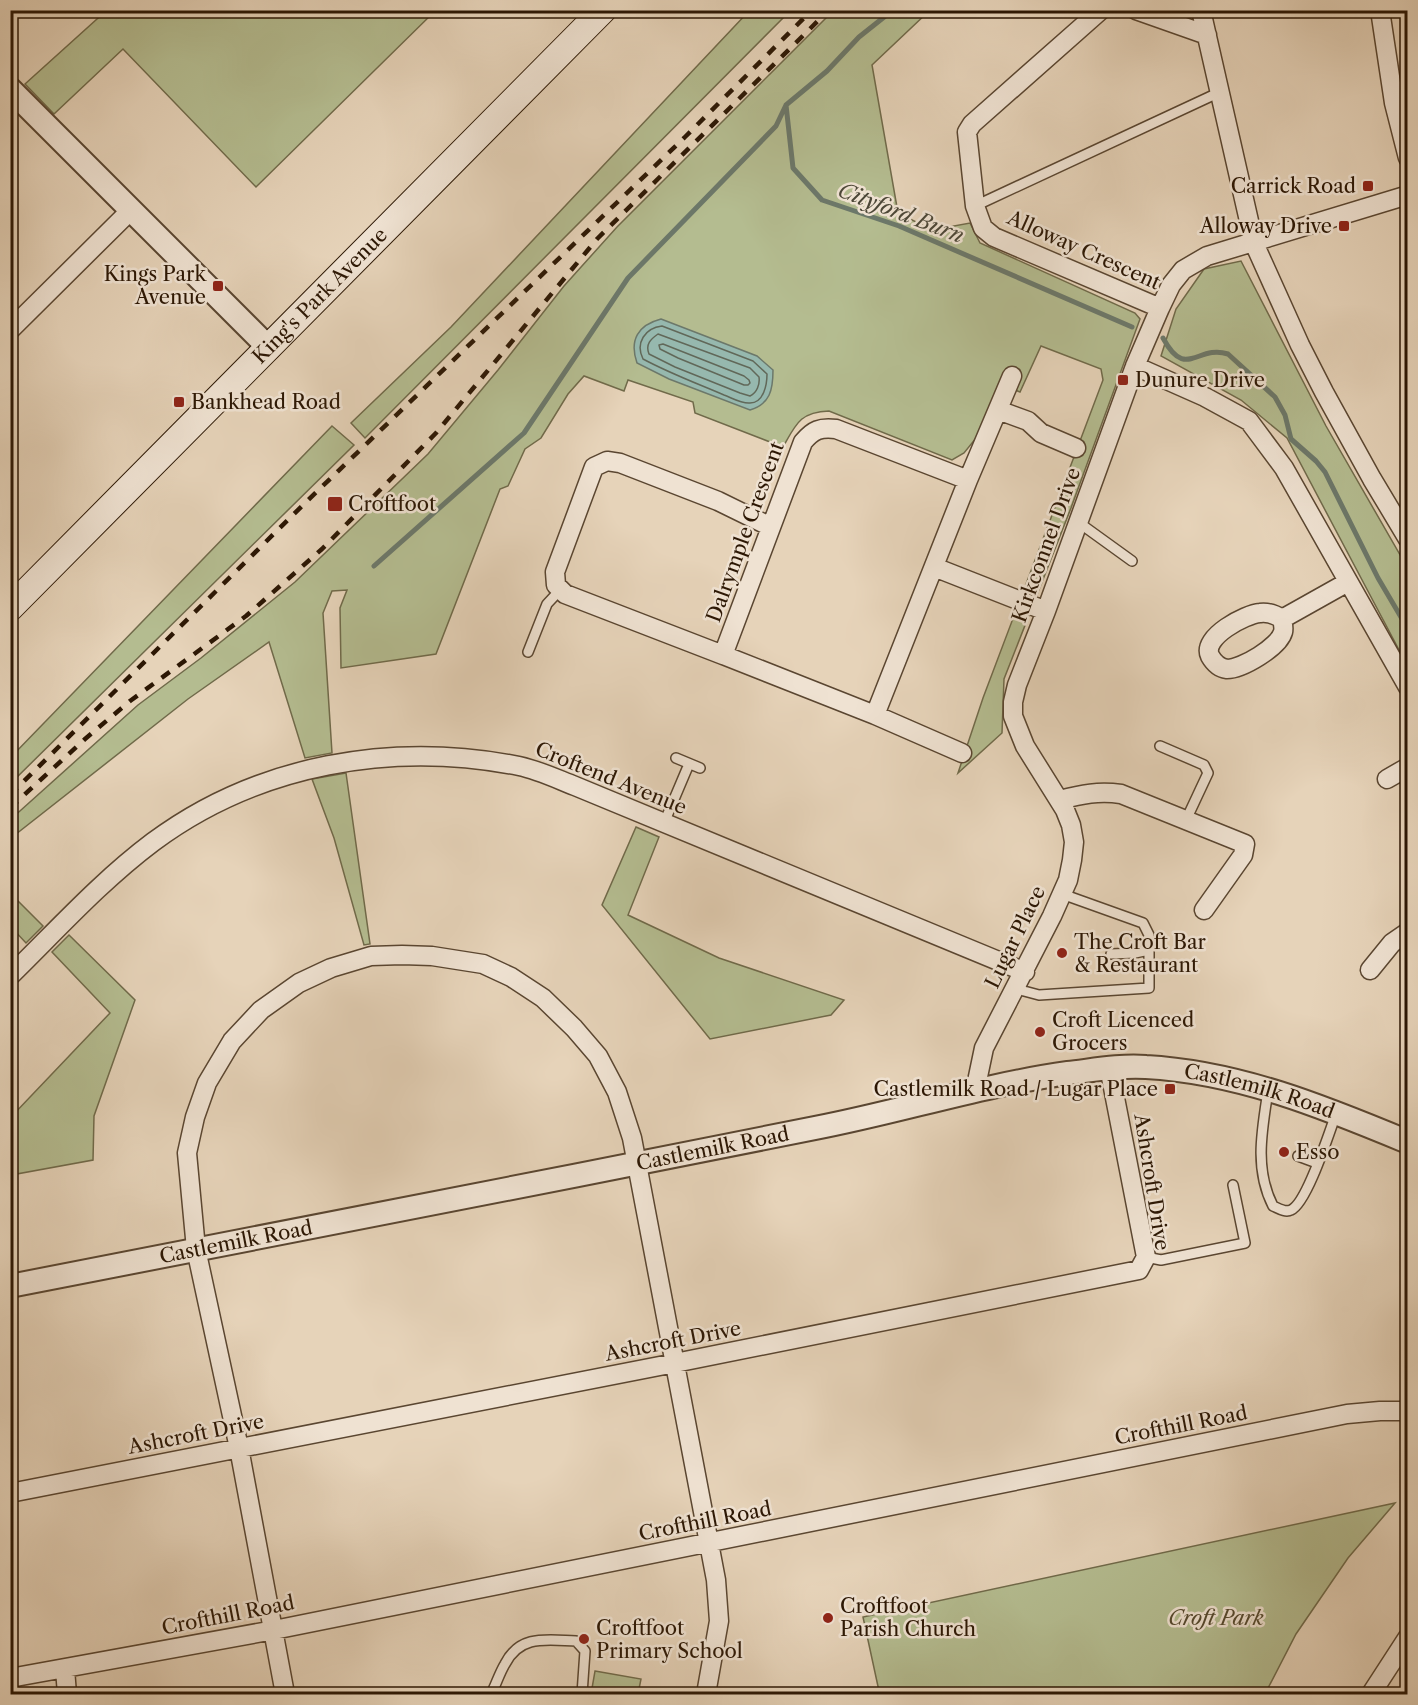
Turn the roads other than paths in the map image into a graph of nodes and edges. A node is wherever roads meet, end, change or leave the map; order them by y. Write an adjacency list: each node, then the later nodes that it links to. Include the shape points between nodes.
1 (603, 10): 16 (main road, King's Park Avenue)
2 (1101, 10): 11 (street, Alloway Crescent, via 972,123 967,132)
3 (1136, 10): 6 (street)
4 (1201, 10): 6 (street)
5 (1380, 10): 9 (street)
6 (1207, 35): 8 (street)
7 (10, 89): 12 (street)
8 (1220, 92): 11 (lane); 13 (street)
9 (1407, 158)
10 (1407, 195): 13 (street, Kirkconnel Drive)
11 (975, 206): 14 (street, Alloway Crescent, via 983,228 994,237)
12 (131, 210): 15 (street); 16 (street)
13 (1254, 243): 14 (street, Kirkconnel Drive, via 1208,256 1183,270); 24 (street, via 1324,392)
14 (1160, 308): 17 (street, Kirkconnel Drive)
15 (10, 330)
16 (269, 348): 29 (main road, King's Park Avenue)
17 (1136, 366): 22 (street, Kirkconnel Drive); 27 (street, via 1249,422 1284,468)
18 (1012, 376): 19 (street)
19 (998, 410): 20 (street, via 1028,421 1041,434); 21 (street)
20 (1076, 448)
21 (968, 480): 23 (street, Dalrymple Crescent, via 836,429 824,428 812,431 803,442); 26 (street)
22 (1078, 522): 25 (lane); 30 (street, Kirkconnel Drive)
23 (771, 527): 28 (street, via 718,501 607,461 594,467 555,572 556,585); 33 (street, Dalrymple Crescent)
24 (1407, 539)
25 (1132, 561)
26 (934, 567): 30 (street); 35 (street)
27 (1348, 582): 31 (street); 34 (street)
28 (561, 589): 32 (lane, via 547,604); 33 (street, via 565,594)
29 (10, 608)
30 (1046, 611): 43 (street, Kirkconnel Drive, via 1017,685 1013,716 1024,746)
31 (1282, 619)
32 (528, 652)
33 (723, 655): 35 (street)
34 (1407, 687)
35 (875, 714): 37 (street)
36 (1161, 746): 44 (lane, via 1204,765 1209,773)
37 (962, 753)
38 (676, 758): 39 (lane)
39 (689, 764): 41 (lane); 45 (lane)
40 (1407, 767): 42 (street)
41 (700, 768)
42 (1387, 779)
43 (1060, 800): 44 (street, via 1103,791 1121,794); 46 (street, Lugar Place, via 1074,842)
44 (1186, 820): 47 (street, via 1245,844 1243,855)
45 (664, 823): 52 (street, Croftend Avenue, via 522,766 467,758 405,756 337,763 271,778 210,805 153,843 89,898); 53 (street, Croftend Avenue)
46 (1062, 894): 49 (lane, via 1143,923 1149,935); 53 (street, Lugar Place)
47 (1204, 910)
48 (1407, 932): 51 (street, via 1392,943)
49 (1149, 950): 50 (lane); 53 (lane, via 1149,988 1039,995 1024,991)
50 (1111, 954)
51 (1370, 970)
52 (10, 976)
53 (1021, 979): 56 (street, Lugar Place, via 984,1048)
54 (1109, 1067): 55 (street, Castlemilk Road, via 1202,1073); 56 (street, Castlemilk Road); 66 (street, Ashcroft Drive)
55 (1268, 1089): 57 (street, Castlemilk Road); 58 (lane)
56 (975, 1091): 63 (street, Castlemilk Road, via 872,1117)
57 (1337, 1112): 59 (street, Castlemilk Road); 62 (lane)
58 (1260, 1141): 60 (lane); 62 (lane, via 1262,1178 1273,1206 1286,1211 1300,1203)
59 (1407, 1142)
60 (1270, 1145)
61 (1298, 1156): 62 (lane)
62 (1317, 1163)
63 (638, 1164): 65 (street, Castlemilk Road); 65 (street, via 617,1092 598,1056 543,998 483,964 432,956 371,956 299,983 261,1010 232,1041 207,1083 187,1153); 68 (street)
64 (1233, 1185): 66 (lane, via 1245,1243 1161,1260)
65 (196, 1249): 67 (street, Castlemilk Road); 70 (street)
66 (1146, 1257): 68 (street, Ashcroft Drive, via 1139,1270 1125,1274)
67 (10, 1286)
68 (675, 1363): 70 (street, Ashcroft Drive); 72 (street)
69 (1407, 1411): 72 (street, Crofthill Road, via 1347,1414)
70 (239, 1448): 71 (street, Ashcroft Drive); 73 (street)
71 (10, 1493)
72 (710, 1543): 73 (street, Crofthill Road); 81 (street, via 719,1621)
73 (274, 1630): 75 (street, Crofthill Road); 78 (street)
74 (1407, 1637): 82 (street)
75 (65, 1669): 76 (street, Crofthill Road); 77 (street)
76 (10, 1678)
77 (67, 1695)
78 (285, 1695)
79 (491, 1695): 80 (lane, via 505,1663 516,1649 535,1639 576,1641 585,1651)
80 (582, 1695)
81 (706, 1695)
82 (1371, 1695)

